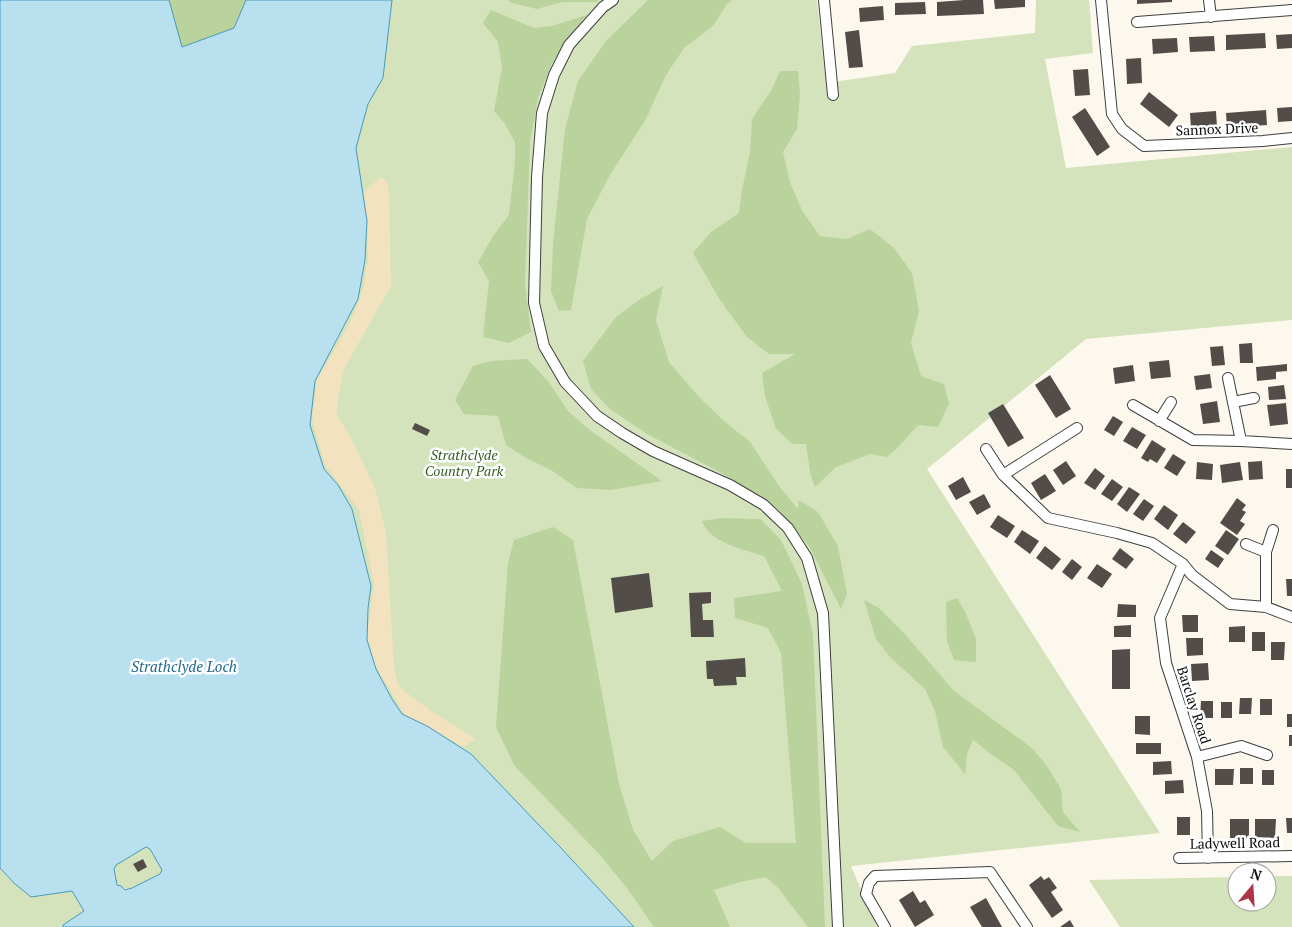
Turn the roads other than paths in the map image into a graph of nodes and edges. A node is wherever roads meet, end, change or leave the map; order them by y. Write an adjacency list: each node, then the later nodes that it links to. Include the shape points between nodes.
1 (613, 0): 32 (street, via 569,45 554,75 542,113 534,303 544,346 565,382 597,416 653,451 730,485 764,505 788,528 807,558 823,613)
2 (824, 0): 8 (street)
3 (1101, 0): 9 (street, Sannox Drive, via 1112,114 1122,129 1144,146)
4 (1209, 0): 6 (street)
5 (1292, 10): 6 (street)
6 (1211, 17): 7 (street)
7 (1137, 22)
8 (833, 95)
9 (1292, 138)
10 (1228, 378): 13 (street)
11 (1254, 398): 13 (street)
12 (1171, 402): 15 (street)
13 (1233, 402): 17 (street)
14 (1133, 405): 15 (street)
15 (1159, 420): 17 (street, via 1193,440)
16 (1077, 428): 20 (street)
17 (1241, 441): 18 (street)
18 (1292, 444)
19 (986, 449): 20 (street)
20 (1003, 475): 24 (street, via 1048,518 1117,532 1152,543)
21 (1273, 530): 23 (street)
22 (1246, 544): 23 (street)
23 (1266, 552): 25 (street)
24 (1183, 564): 25 (street, via 1192,575 1230,604); 28 (street, Barclay Road, via 1160,618 1166,663)
25 (1266, 607): 26 (street)
26 (1292, 617)
27 (1266, 754): 28 (street, via 1241,746)
28 (1197, 757): 31 (street, Barclay Road, via 1207,811)
29 (1292, 856): 31 (street, Ladywell Road)
30 (1179, 858): 31 (street, Ladywell Road)
31 (1208, 858)
32 (838, 927)
33 (885, 927): 34 (street, via 866,894 875,876 990,872)
34 (1027, 927)

